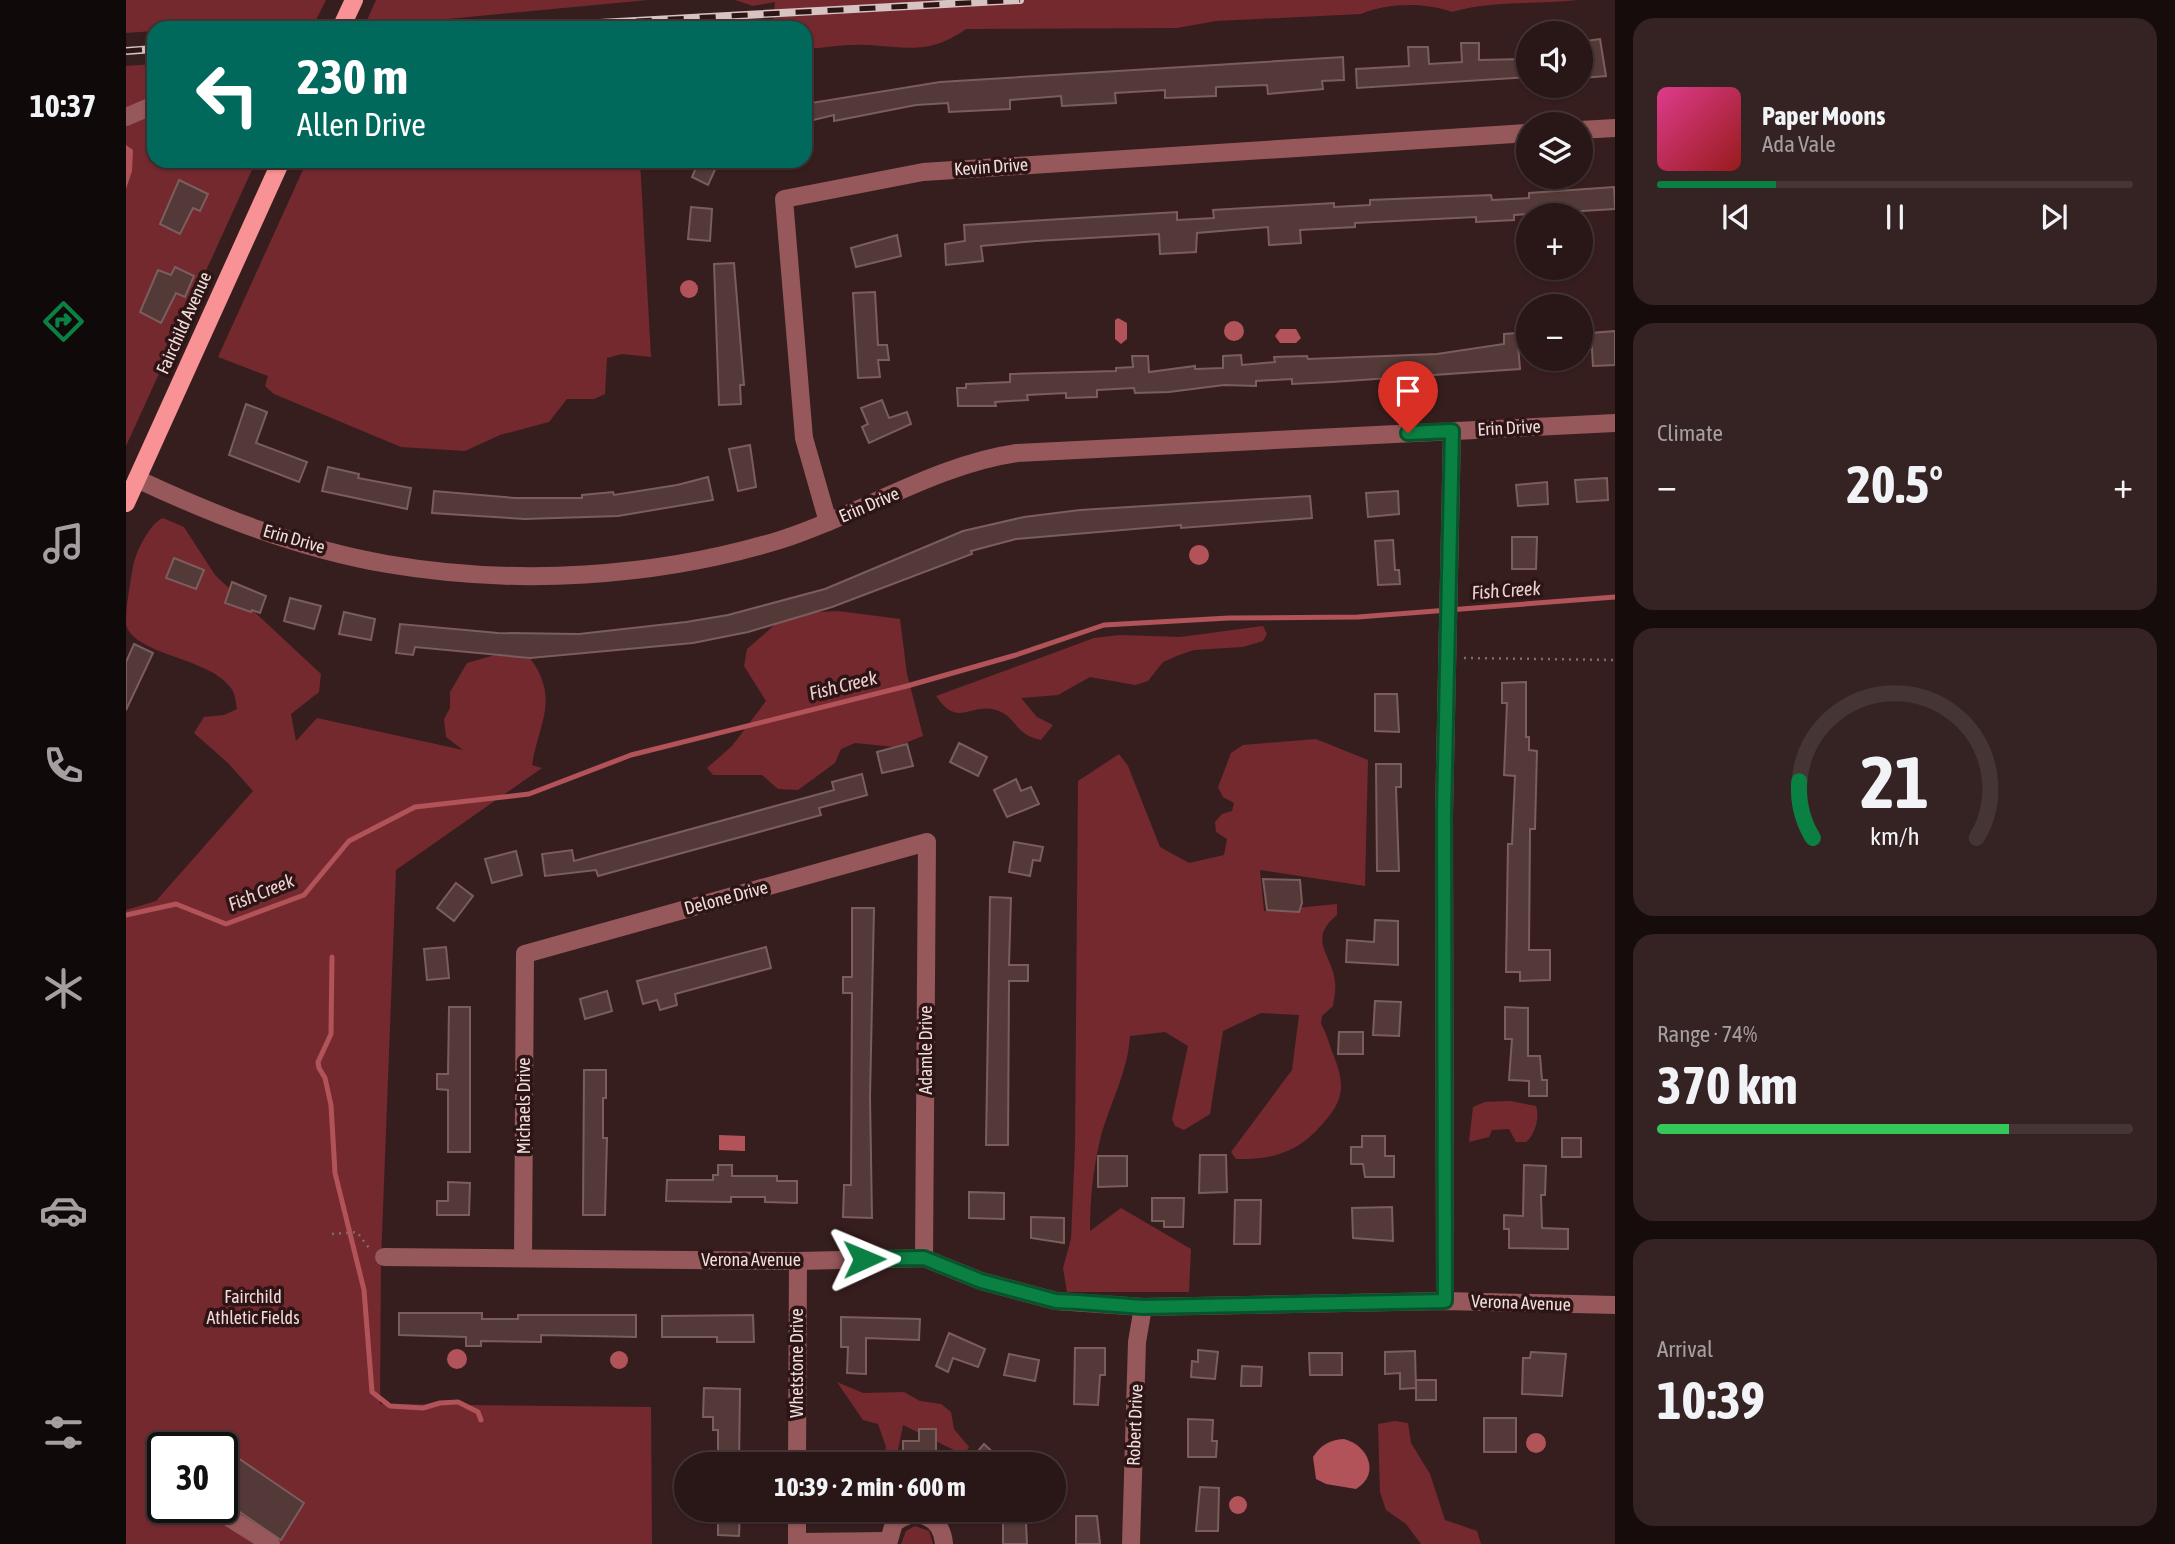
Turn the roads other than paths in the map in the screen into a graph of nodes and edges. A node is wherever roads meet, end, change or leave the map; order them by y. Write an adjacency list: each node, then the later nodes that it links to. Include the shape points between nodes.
1 (354, 0): 2 (main road)
2 (344, 21)
3 (147, 108): 4 (street)
4 (126, 117)
5 (1615, 128): 6 (street)
6 (1593, 129)
7 (1516, 134): 13 (street, Kevin Drive, via 923,172 784,199 804,438)
8 (278, 168): 11 (main road, Fairchild Avenue)
9 (1615, 423): 10 (street, Erin Drive)
10 (1452, 431): 13 (street, Erin Drive, via 1017,453 948,471); 20 (street, via 1444,815)
11 (137, 479): 12 (main road, Fairchild Avenue); 13 (street, Erin Drive, via 201,510 283,537 387,564 488,574 549,576 656,567 715,557)
12 (126, 503)
13 (828, 523)
14 (928, 842): 15 (street, Delone Drive); 18 (street, Adamle Drive)
15 (525, 954): 17 (street, Michaels Drive)
16 (383, 1257): 17 (street, Verona Avenue)
17 (523, 1258): 19 (street, Verona Avenue)
18 (924, 1258): 19 (street, Verona Avenue); 22 (street, Verona Avenue, via 981,1281 1056,1301)
19 (798, 1261): 23 (street, Whetstone Drive)
20 (1445, 1301): 21 (street, Verona Avenue); 22 (street, Verona Avenue)
21 (1615, 1305)
22 (1143, 1307): 30 (street, Robert Drive, via 1137,1342)
23 (797, 1452)
24 (797, 1522): 26 (street)
25 (238, 1523): 28 (street)
26 (797, 1543): 27 (street)
27 (888, 1543): 29 (street, via 894,1523 921,1514 938,1524)
28 (271, 1544)
29 (944, 1544)
30 (1131, 1544)

